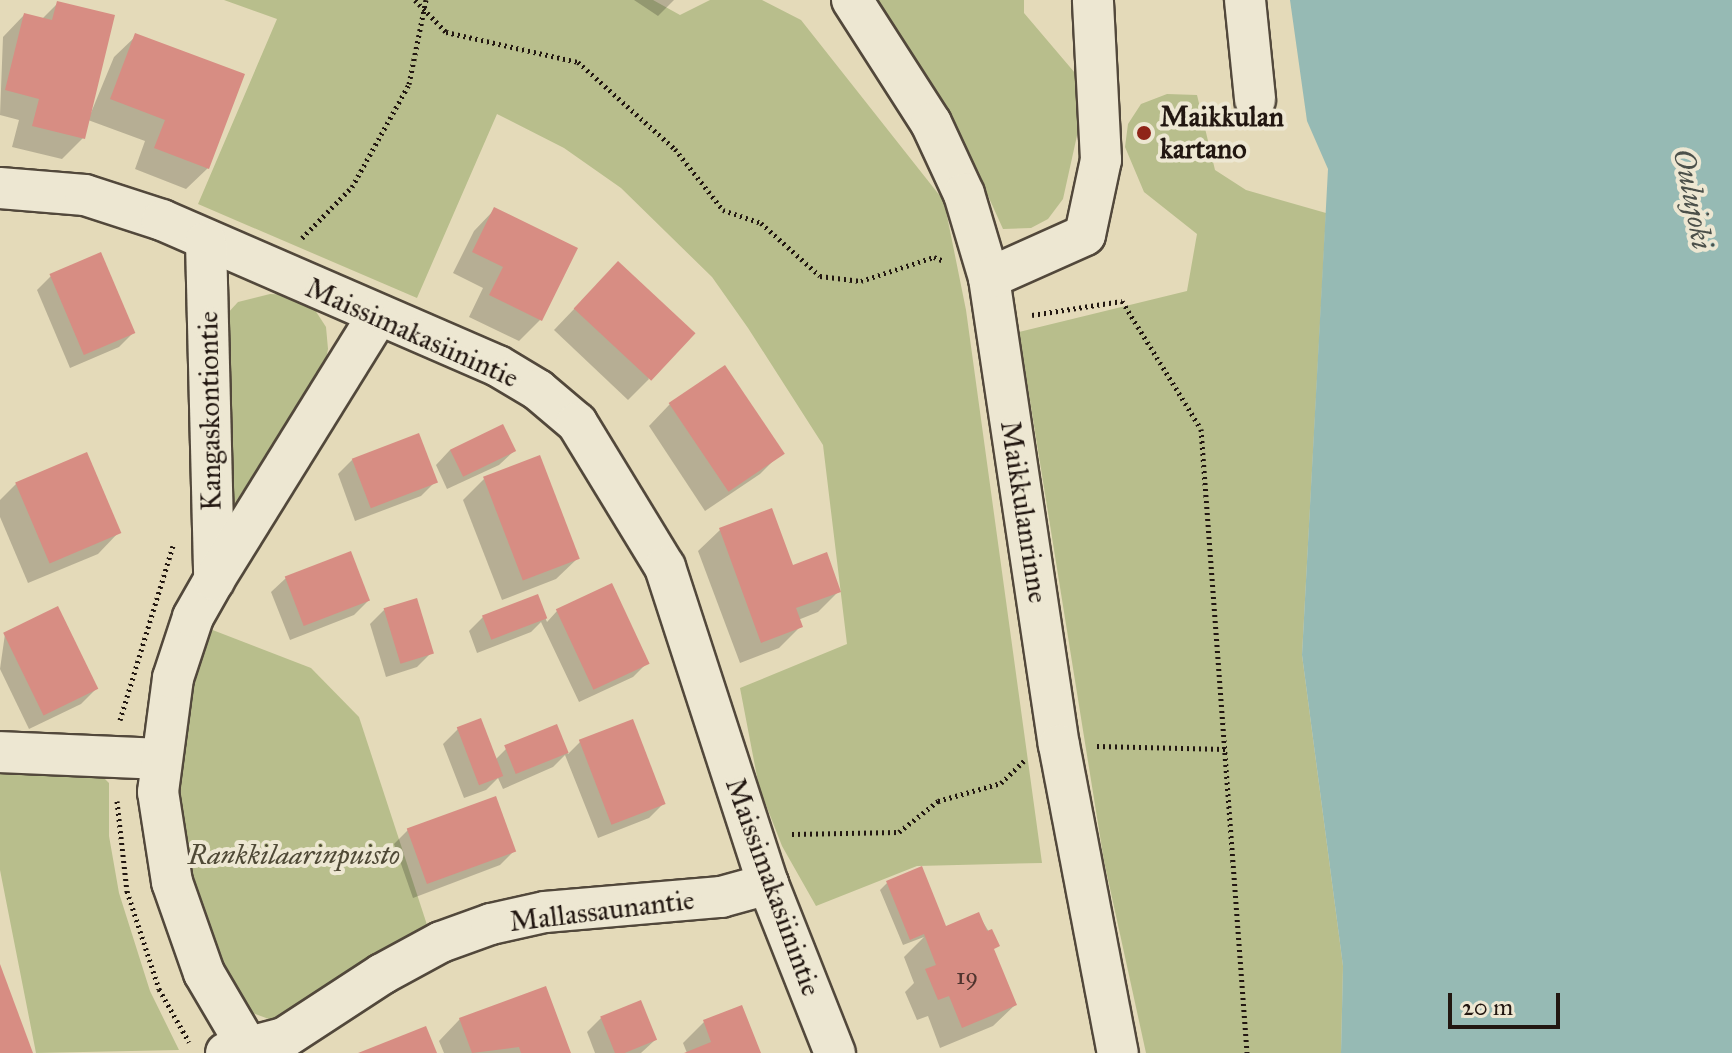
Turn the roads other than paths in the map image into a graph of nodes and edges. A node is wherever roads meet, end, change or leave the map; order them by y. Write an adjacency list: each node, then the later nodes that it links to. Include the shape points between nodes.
1 (852, 0): 7 (street, Maikkulanrinne, via 931,123 964,194)
2 (1093, 0): 7 (street, via 1101,160 1085,235)
3 (1245, 0): 4 (street)
4 (1255, 99)
5 (0, 188): 6 (street, Maissimakasiinintie, via 85,195 162,220)
6 (206, 242): 8 (street, Maissimakasiinintie); 9 (street, Kangaskontiontie)
7 (989, 278): 15 (street, Maikkulanrinne, via 1059,745)
8 (377, 317): 9 (street, Kangaskontiontie); 12 (street, Maissimakasiinintie, via 498,366 577,423 665,567)
9 (214, 580): 11 (street, Kangaskontiontie, via 193,617 173,678)
10 (0, 752): 11 (street)
11 (160, 759): 13 (street, Kangaskontiontie, via 158,792 172,882 204,973)
12 (768, 884): 13 (street, Mallassaunantie, via 721,897 545,912 491,924 441,942 382,974 284,1038); 14 (street, Maissimakasiinintie)
13 (241, 1051)
14 (835, 1053)
15 (1118, 1053)

